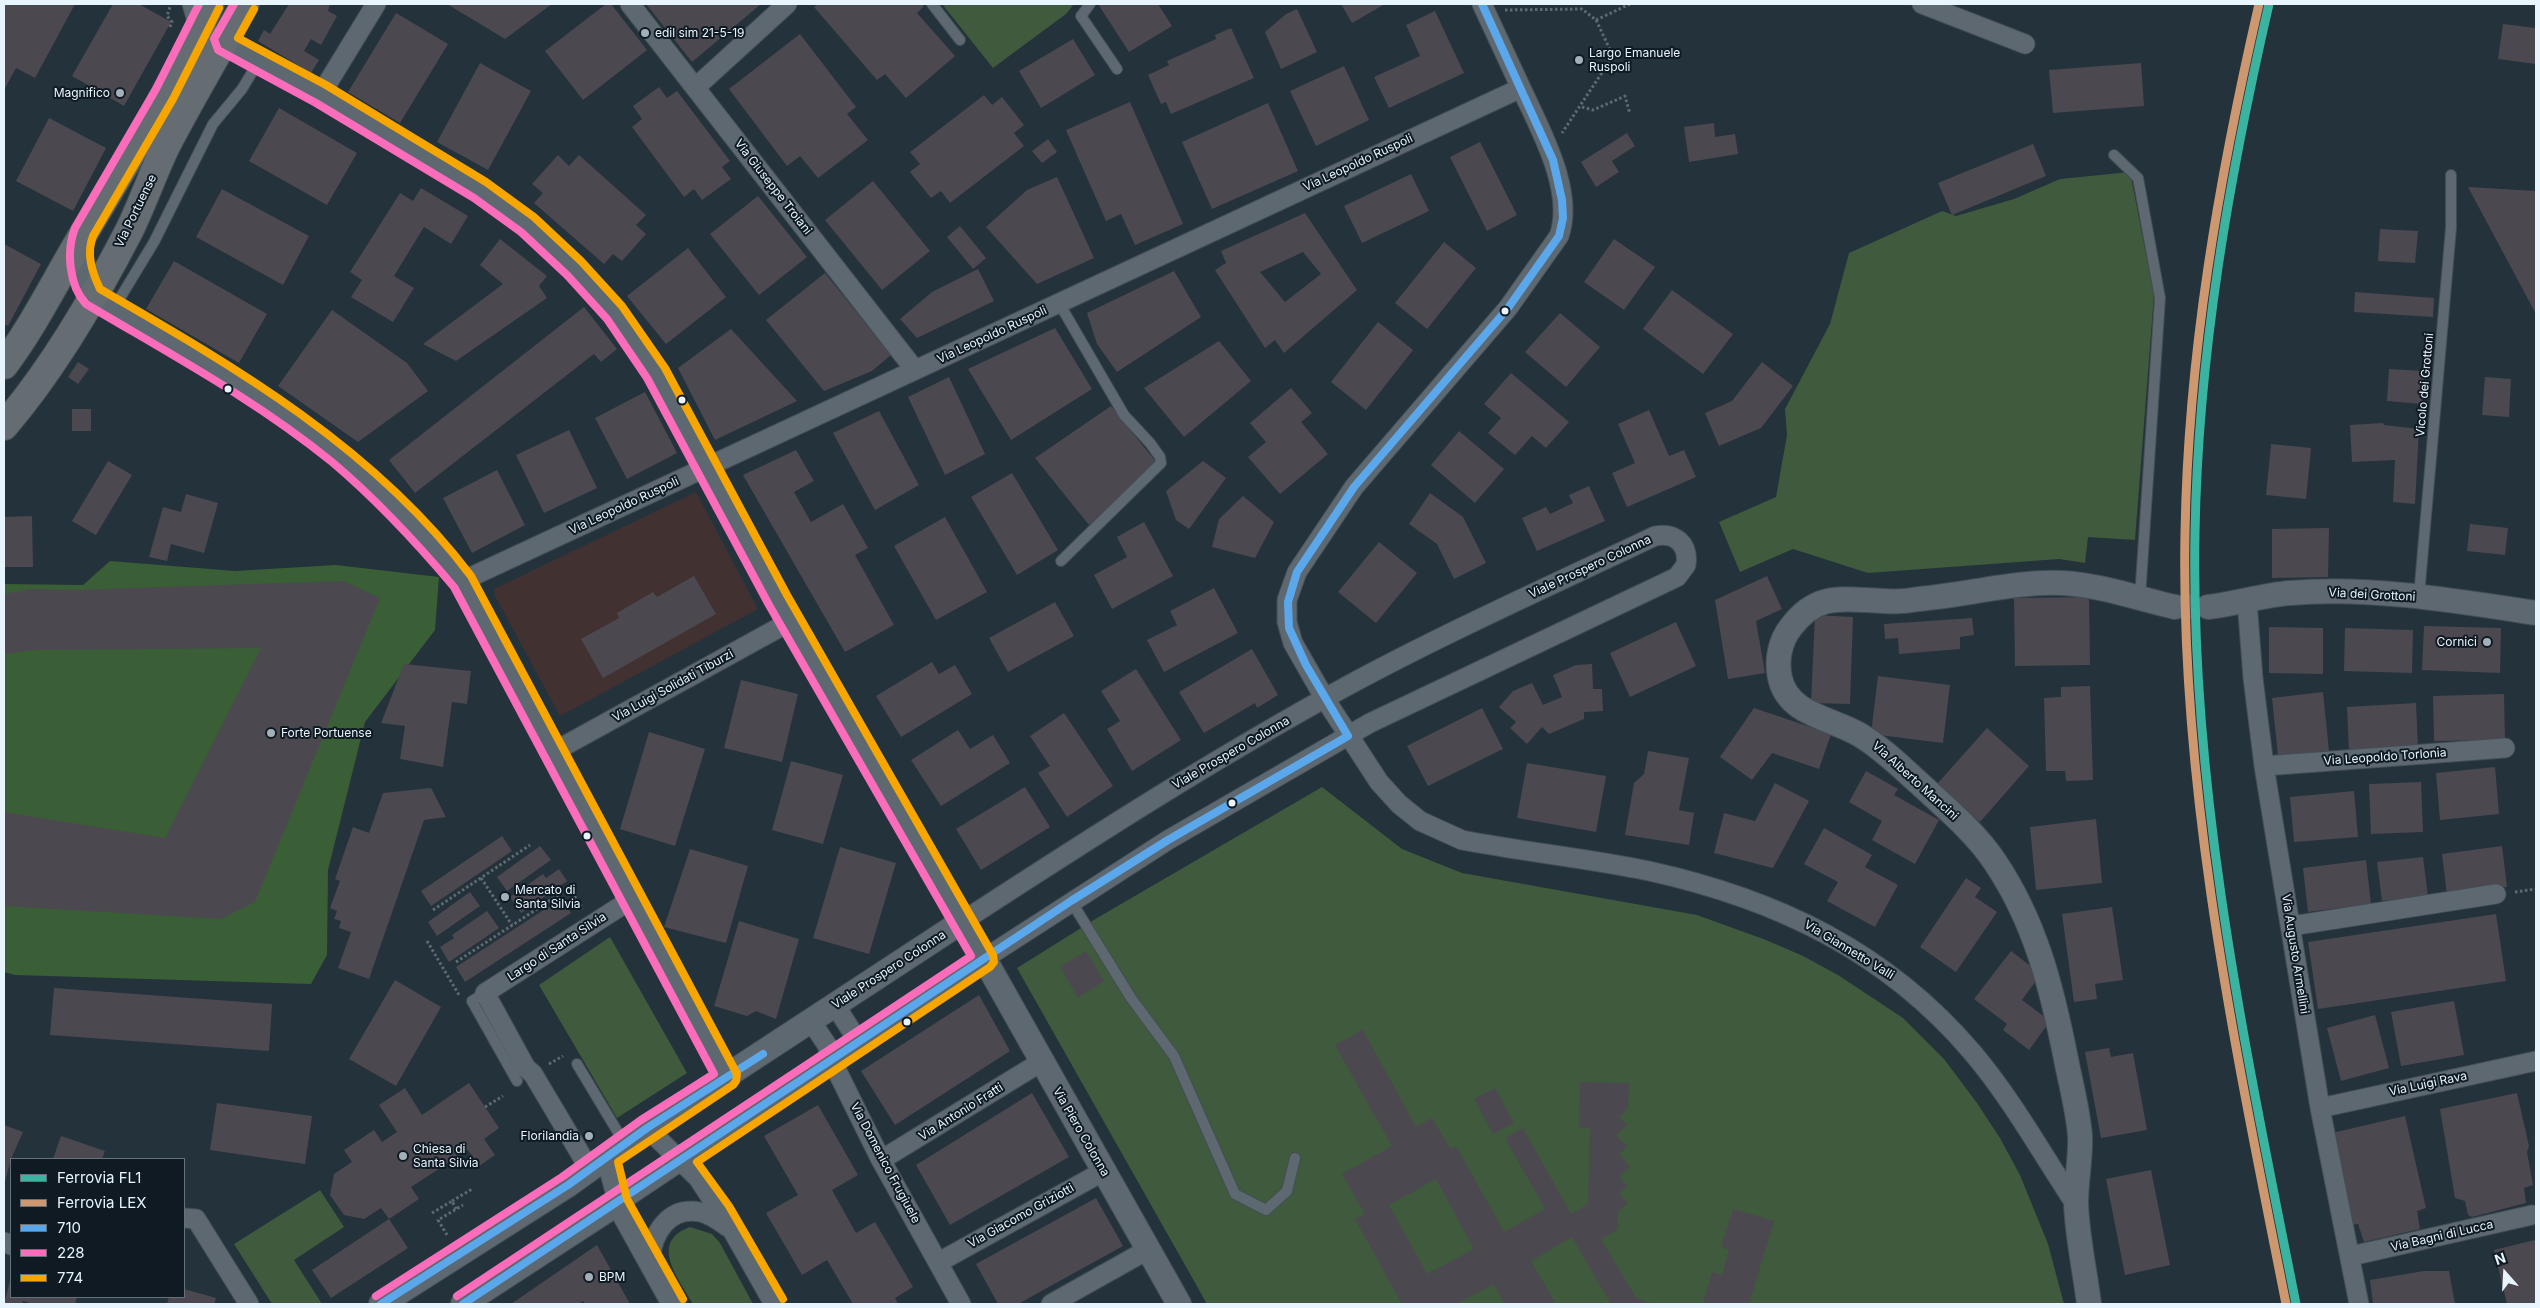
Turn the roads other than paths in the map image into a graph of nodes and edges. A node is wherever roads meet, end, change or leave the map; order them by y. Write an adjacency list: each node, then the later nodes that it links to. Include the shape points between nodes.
1 (245, 4): 11 (main road, Via Portuense)
2 (376, 4): 17 (street)
3 (630, 4): 15 (street, Via Giuseppe Troiani)
4 (787, 4): 15 (street)
5 (932, 4): 10 (lane)
6 (1090, 4): 14 (lane, via 1081,16)
7 (1922, 4): 12 (street)
8 (1484, 7): 16 (street, Via Giannetto Valli)
9 (200, 12): 11 (street); 20 (main road, via 110,192)
10 (960, 40)
11 (224, 42): 13 (street); 21 (main road, Via Portuense, via 169,141 129,230)
12 (2025, 44)
13 (259, 61): 17 (street); 21 (lane, via 242,89 213,124 154,242)
14 (1117, 69)
15 (696, 87): 24 (street, Via Giuseppe Troiani)
16 (1521, 88): 22 (street, Via Leopoldo Ruspoli); 36 (street, Via Giannetto Valli, via 1552,155 1564,212 1563,225 1559,236 1508,308 1354,487 1297,572 1287,600 1289,632)
17 (321, 94): 26 (street, via 480,190 527,224 574,268 615,314 656,373)
18 (2114, 154): 30 (lane, via 2138,178 2160,298)
19 (2450, 175): 29 (lane, Vicolo dei Grottoni, via 2451,228)
20 (82, 237): 21 (street, via 82,271); 23 (main road)
21 (103, 302): 25 (main road, Via Portuense, via 58,352); 28 (street, via 234,379 312,432 400,507)
22 (1059, 303): 24 (street, Via Leopoldo Ruspoli); 27 (lane, via 1124,415 1161,459 1161,463)
23 (7, 354)
24 (915, 370): 26 (street, Via Leopoldo Ruspoli)
25 (8, 419)
26 (706, 468): 28 (street, Via Leopoldo Ruspoli); 35 (street)
27 (1061, 562)
28 (462, 580): 39 (street)
29 (2419, 597): 31 (street, Via dei Grottoni, via 2305,592); 34 (street, Via dei Grottoni)
30 (2140, 599): 32 (street); 65 (street, Via Alberto Mancini, via 2082,585 2052,583 1896,601 1838,598 1816,604 1800,616 1787,632 1779,654 1780,682 1792,701 1808,712 1854,731 1879,748 1977,838 2020,904 2048,976 2076,1111 2080,1144)
31 (2247, 601): 33 (street, Via dei Grottoni); 40 (street, Via Augusto Armellini)
32 (2175, 607)
33 (2208, 607)
34 (2536, 613)
35 (791, 621): 39 (street, Via Luigi Solidati Tiburzi); 44 (street)
36 (1325, 699): 37 (street, Via Giannetto Valli); 37 (street, Viale Prospero Colonna, via 1488,615 1655,536 1671,535 1684,546 1688,556 1686,565 1677,576); 44 (street, Viale Prospero Colonna, via 1143,804)
37 (1348, 736): 43 (street, Viale Prospero Colonna, via 1168,840); 65 (street, Via Giannetto Valli, via 1379,782 1399,804 1420,821 1445,834 1484,844 1648,871 1723,890 1803,922 1879,966 1933,1010 1973,1053)
38 (2505, 748): 40 (street, Via Leopoldo Torlonia)
39 (555, 751): 42 (street)
40 (2264, 766): 45 (street, Via Augusto Armellini)
41 (2502, 894): 45 (street)
42 (632, 899): 47 (street, Largo di Santa Silvia); 55 (street)
43 (1071, 901): 46 (street, Viale Prospero Colonna); 60 (lane, via 1131,998 1174,1056 1235,1194 1266,1210 1287,1191)
44 (963, 921): 46 (street, Via Piero Colonna); 48 (street, Viale Prospero Colonna)
45 (2291, 926): 57 (street, Via Augusto Armellini)
46 (984, 959): 50 (street, Viale Prospero Colonna); 53 (street, Via Piero Colonna)
47 (477, 992): 56 (lane, via 472,1001); 59 (street, via 526,1068)
48 (835, 1005): 49 (street, Viale Prospero Colonna); 50 (street)
49 (811, 1021): 51 (street, Via Domenico Frugiuele, via 827,1045); 55 (street, Viale Prospero Colonna)
50 (858, 1041): 51 (street, Viale Prospero Colonna)
51 (831, 1059): 61 (street, Viale Prospero Colonna); 62 (street, Via Domenico Frugiuele)
52 (2536, 1061): 57 (street, Via Luigi Rava)
53 (1041, 1062): 62 (street, Via Antonio Fratti); 63 (street, Via Piero Colonna)
54 (577, 1064): 59 (lane)
55 (727, 1077): 58 (street, Viale Prospero Colonna)
56 (517, 1081)
57 (2320, 1108): 70 (street, Via Augusto Armellini)
58 (648, 1128): 59 (street, Viale Prospero Colonna); 61 (street)
59 (607, 1157): 64 (street); 75 (street, Viale Prospero Colonna)
60 (1294, 1158)
61 (682, 1160): 64 (street, Viale Prospero Colonna); 68 (street)
62 (881, 1160): 72 (street, Via Domenico Frugiuele)
63 (1104, 1171): 69 (street, Via Piero Colonna); 72 (street, Via Giacomo Griziotti)
64 (618, 1203): 71 (street); 73 (street)
65 (2076, 1205): 81 (street, Via Giannetto Valli)
66 (2532, 1215): 70 (street, Via Bagni di Lucca)
67 (185, 1217): 74 (street, via 196,1219)
68 (731, 1228): 71 (street, via 701,1212 682,1212 660,1226 652,1243); 77 (street)
69 (1149, 1249): 79 (street); 80 (street, Via Piero Colonna)
70 (2351, 1256): 82 (street, Via Augusto Armellini)
71 (650, 1261): 76 (street)
72 (939, 1262): 78 (street, Via Domenico Frugiuele)
73 (466, 1303)
74 (249, 1304)
75 (381, 1304)
76 (674, 1304)
77 (774, 1304)
78 (961, 1304)
79 (1051, 1304)
80 (1179, 1304)
81 (2089, 1304)
82 (2358, 1304)

